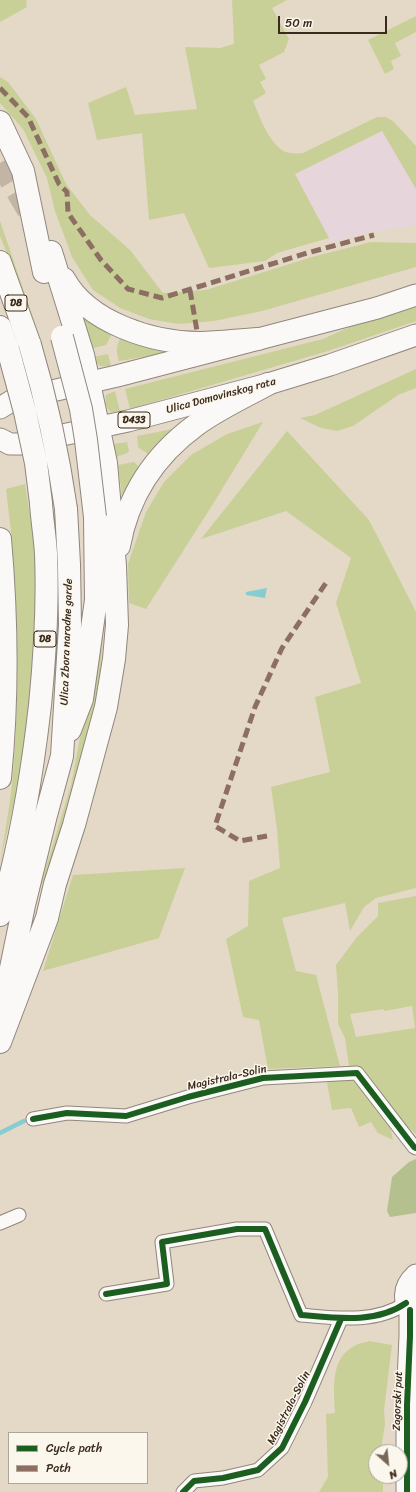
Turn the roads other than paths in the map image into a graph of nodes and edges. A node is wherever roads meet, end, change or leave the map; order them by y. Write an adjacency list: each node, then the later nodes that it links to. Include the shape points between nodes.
1 (0, 122): 14 (highway, bridge, via 22,171 83,424 95,517 96,600 91,643 82,699)
2 (0, 262): 14 (highway, Ulica Zbora narodne garde / D8, bridge, via 30,345 49,414 66,509 70,625)
3 (416, 295): 6 (main road, via 377,308)
4 (0, 326): 16 (highway, Ulica Zbora narodne garde / D8, bridge, via 25,412 36,463 46,554 44,666 31,775 10,883)
5 (416, 335): 8 (main road, Ulica Domovinskog rata / D433)
6 (258, 339): 7 (main road); 7 (highway, via 200,344 174,342 121,327 92,310 76,295 67,285 52,256 83,355)
7 (89, 383): 9 (main road, via 13,400); 10 (highway)
8 (268, 384): 10 (main road, Ulica Domovinskog rata / D433); 13 (highway, via 198,424 181,437 152,468 140,486 129,511)
9 (0, 408)
10 (99, 428): 11 (main road, Ulica Domovinskog rata / D433, via 20,444 10,444); 13 (highway, via 106,463)
11 (0, 439)
12 (0, 539): 15 (highway, via 5,639)
13 (115, 566): 18 (highway, via 114,659 106,707 47,918)
14 (62, 756): 17 (highway, Ulica Zbora narodne garde / D8, via 24,905)
15 (0, 778)
16 (0, 915)
17 (0, 1024)
18 (0, 1042)
19 (33, 1119): 20 (street, Magistrala-Solin, via 67,1113 126,1116 263,1078 357,1073)
20 (416, 1148)
21 (19, 1215): 22 (street)
22 (0, 1223)
23 (414, 1276): 25 (main road, Zagorski put, via 406,1287 405,1295)
24 (106, 1294): 26 (street, via 167,1284 162,1242 237,1229 265,1229 301,1315)
25 (411, 1309): 26 (street); 28 (main road, Zagorski put)
26 (341, 1319): 27 (street, Magistrala-Solin, via 282,1448 258,1470 194,1482)
27 (184, 1492)
28 (407, 1492)

